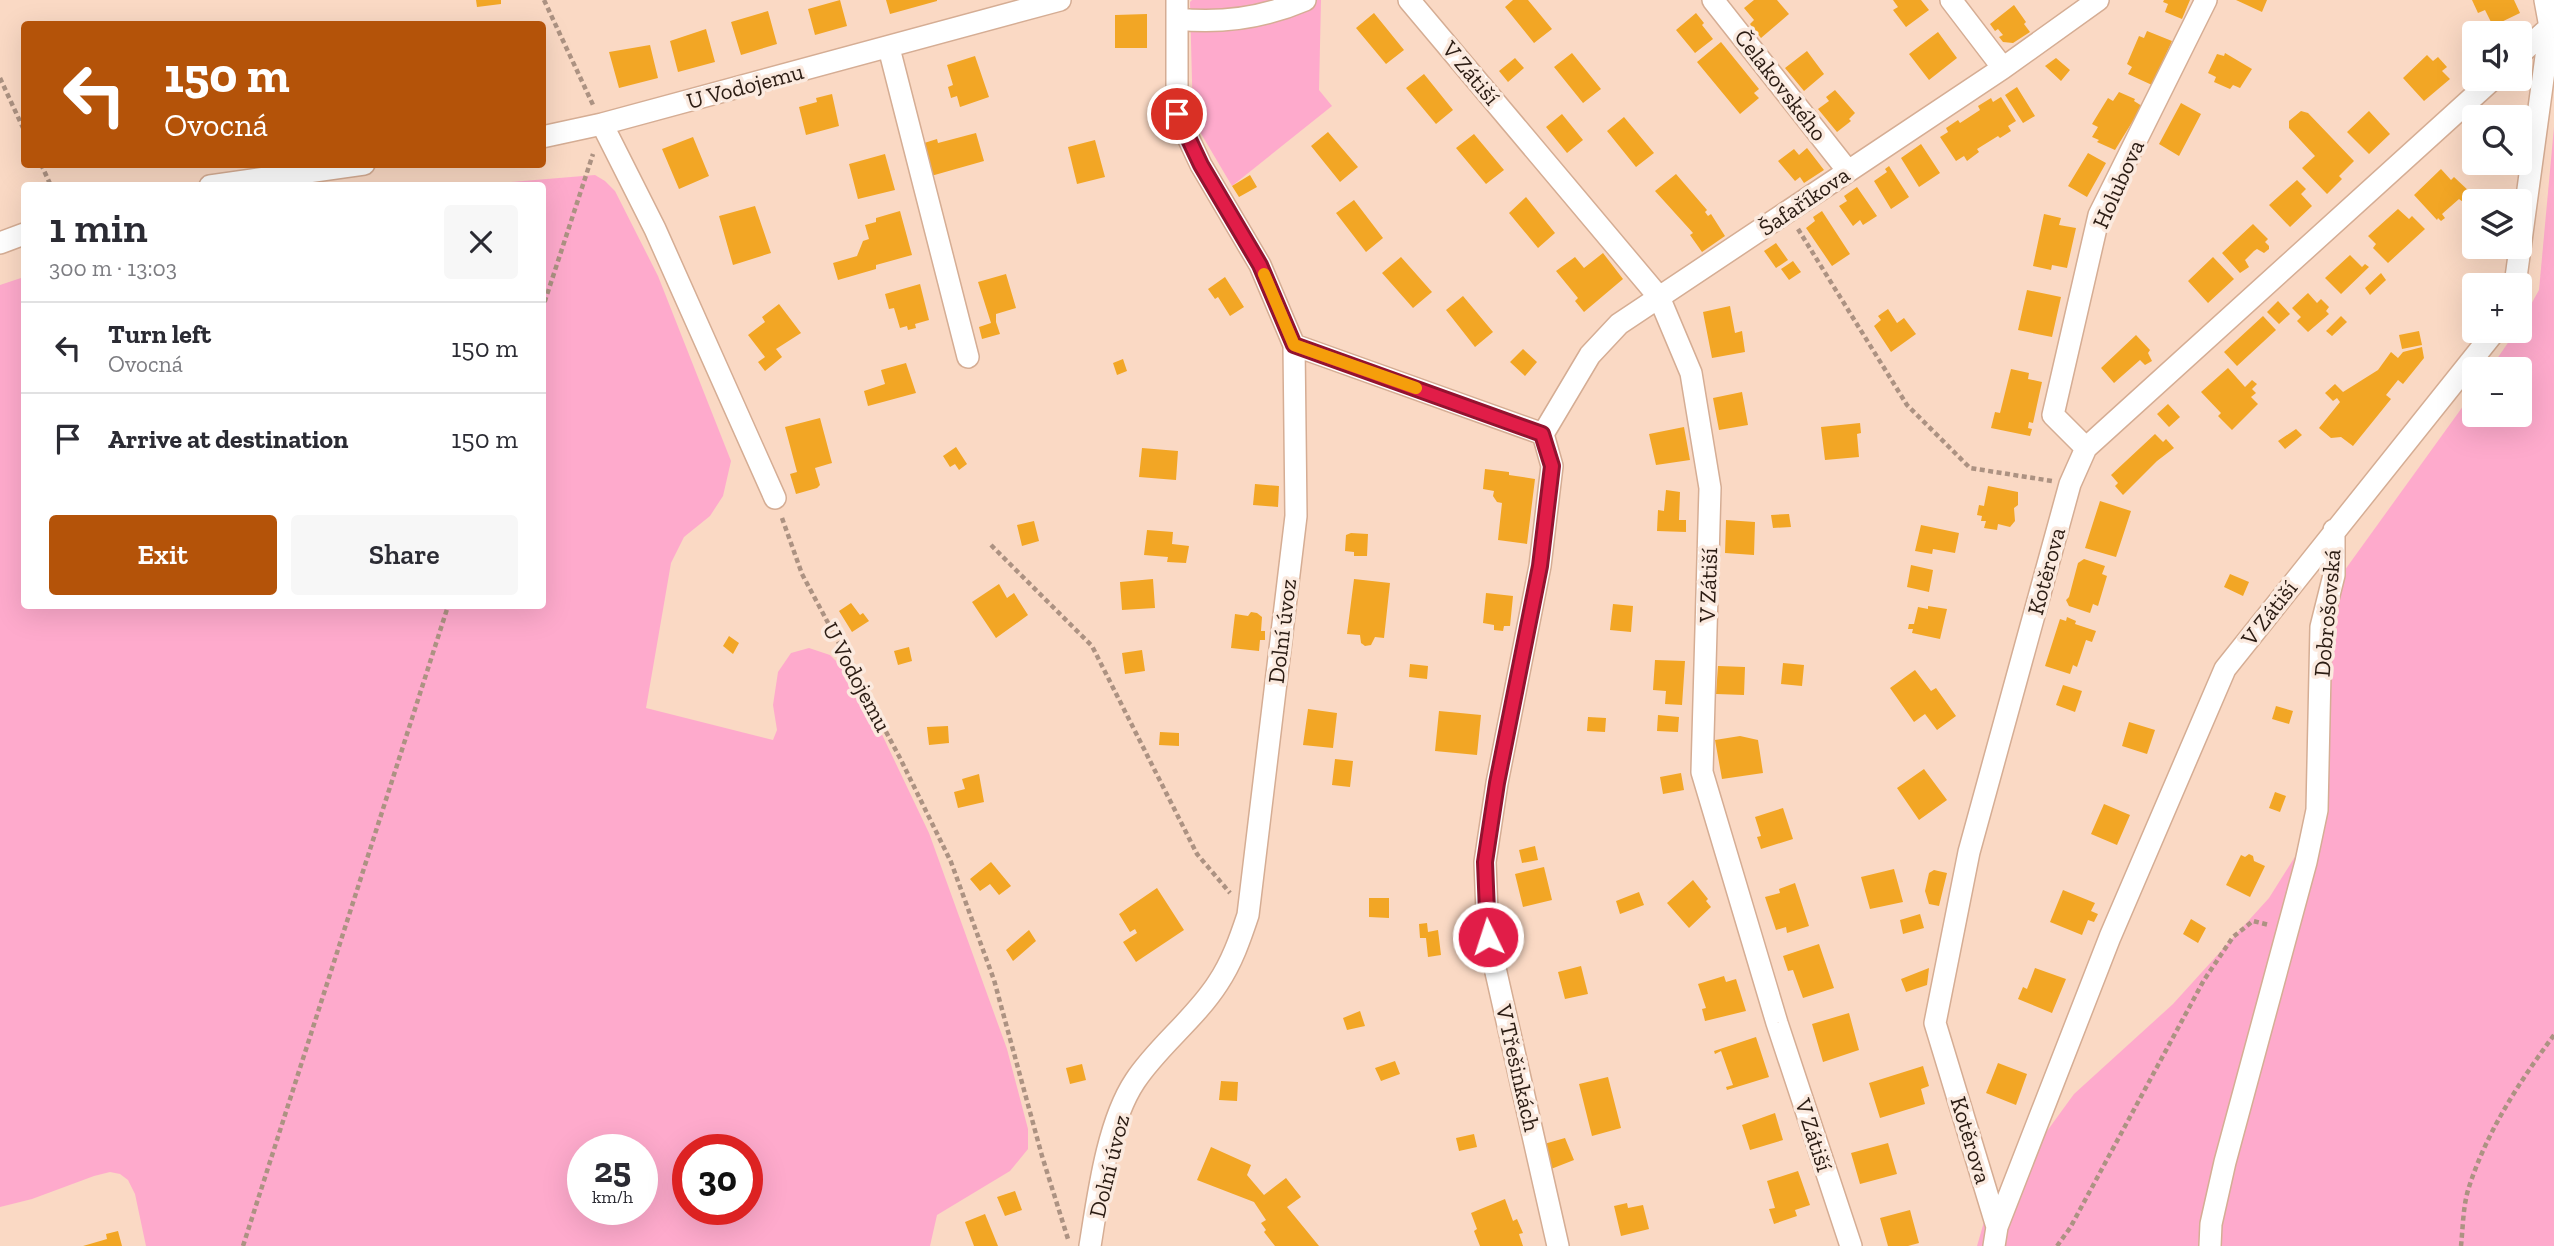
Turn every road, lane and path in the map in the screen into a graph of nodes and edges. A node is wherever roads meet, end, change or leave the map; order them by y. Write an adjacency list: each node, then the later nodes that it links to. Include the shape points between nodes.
1 (544, 0): 19 (path)
2 (1060, 0): 10 (street, U Vodojemu)
3 (1305, 0): 11 (street, via 1276,13 1208,22)
4 (1409, 0): 28 (street, V Zátiší)
5 (1713, 0): 22 (street, Čelakovského)
6 (1951, 0): 15 (street)
7 (2098, 0): 15 (street, Šafaříkova)
8 (2206, 0): 34 (street, Holubova, via 2099,215 2053,415)
9 (2545, 0): 12 (street)
10 (1005, 8): 14 (street, U Vodojemu)
11 (1177, 10): 31 (street, via 1177,114 1201,165 1260,265)
12 (2550, 27): 13 (street); 27 (street)
13 (2532, 43)
14 (889, 48): 19 (street, U Vodojemu); 32 (street)
15 (2003, 68): 22 (street, Šafaříkova)
16 (0, 78): 18 (path)
17 (2480, 91): 34 (street, Kotěrova)
18 (21, 124)
19 (602, 124): 20 (street, U Vodojemu); 29 (path); 36 (street, via 655,229)
20 (546, 136)
21 (336, 168): 23 (street)
22 (1848, 171): 24 (street, Šafaříkova)
23 (237, 182)
24 (1788, 212): 28 (street, Šafaříkova); 35 (path, via 1907,405 1970,468)
25 (21, 235): 26 (street)
26 (0, 243)
27 (2517, 273)
28 (1658, 297): 33 (street, Šafaříkova, via 1619,324 1590,355); 48 (street, V Zátiší, via 1691,373 1710,488 1702,772 1777,1023)
29 (546, 298)
30 (2485, 343): 37 (street, Dobrošovská)
31 (1294, 345): 33 (street); 40 (street, Dolní úvoz, via 1296,516)
32 (968, 357)
33 (1542, 434): 47 (street, V Třešinkách, via 1552,466 1540,566 1497,783 1485,862 1485,898 1488,937)
34 (2086, 448): 35 (street, Kotěrova)
35 (2070, 484): 43 (street, Kotěrova, via 1969,852 1935,1023)
36 (775, 498): 45 (path, U Vodojemu, via 802,574 951,862 994,979)
37 (2334, 530): 41 (street, Dobrošovská, via 2334,575 2321,628 2317,810); 43 (street, V Zátiší, via 2225,669 2110,937)
38 (991, 545): 40 (path, via 1092,646 1197,854)
39 (447, 609): 44 (path)
40 (1248, 915): 46 (street, Dolní úvoz, via 1236,954 1217,986 1134,1082 1103,1169)
41 (2288, 929): 49 (path, via 2253,921 2233,937); 50 (street, Dobrošovská, via 2225,1162)
42 (2554, 1035): 51 (path, via 2522,1077 2491,1133 2468,1188)
43 (1996, 1237)
44 (243, 1246)
45 (1071, 1246)
46 (1090, 1246)
47 (1558, 1246)
48 (1851, 1246)
49 (2057, 1246)
50 (2210, 1246)
51 (2461, 1246)

